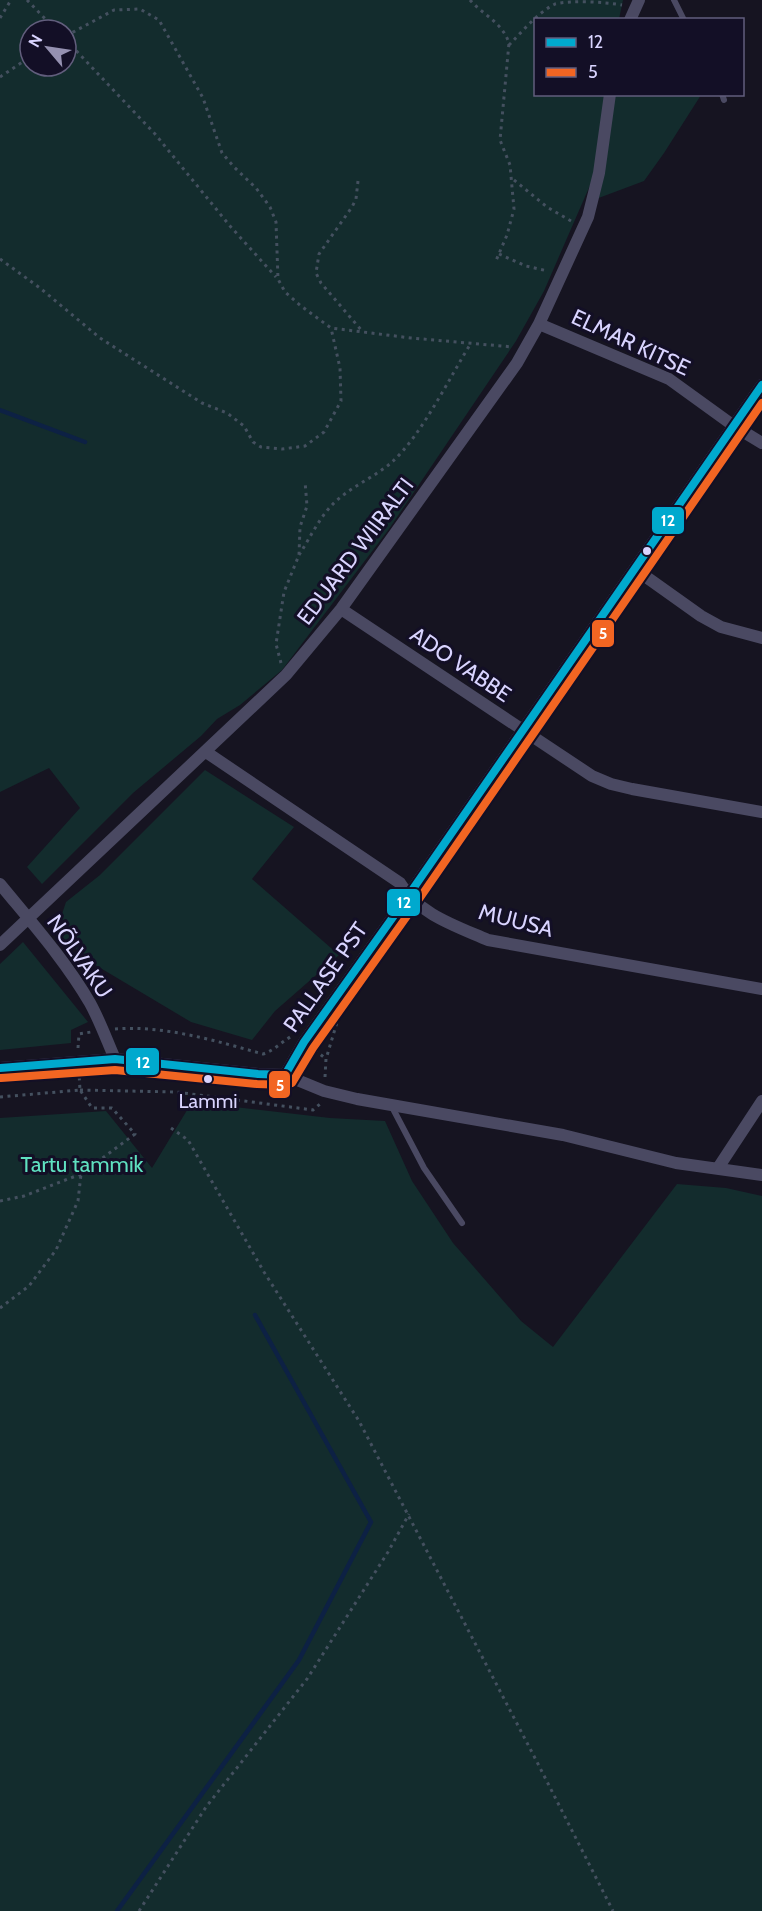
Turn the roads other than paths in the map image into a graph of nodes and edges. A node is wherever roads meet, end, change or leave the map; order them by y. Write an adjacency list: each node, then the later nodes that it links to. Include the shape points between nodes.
1 (674, 0): 4 (lane)
2 (637, 4): 3 (street)
3 (631, 18)
4 (683, 18)
5 (610, 96): 6 (street, EDUARD WIIRALTI, via 599,173 588,217)
6 (539, 324): 8 (street, ELMAR KITSE, via 669,379); 11 (street, EDUARD WIIRALTI, via 527,348)
7 (762, 385): 8 (street, PALLASE PST)
8 (734, 426): 9 (street, ELMAR KITSE); 10 (street, PALLASE PST)
9 (762, 443)
10 (635, 569): 12 (street, via 711,622); 13 (street, PALLASE PST)
11 (341, 609): 13 (street, ADO VABBE); 14 (street, EDUARD WIIRALTI, via 286,675)
12 (762, 638)
13 (523, 731): 15 (street, ADO VABBE, via 611,784); 17 (street, PALLASE PST)
14 (206, 752): 17 (street, MUUSA, via 400,883); 18 (street, EDUARD WIIRALTI)
15 (762, 812)
16 (0, 884): 18 (street, NÕLVAKU)
17 (408, 896): 20 (street, MUUSA, via 429,912 488,939); 23 (street, PALLASE PST, via 304,1042)
18 (27, 919): 19 (street, EDUARD WIIRALTI); 21 (street, NÕLVAKU, via 50,944 92,1006)
19 (0, 945)
20 (762, 989)
21 (115, 1059): 22 (street); 23 (street)
22 (0, 1068)
23 (285, 1075): 25 (street, via 324,1091)
24 (762, 1101): 26 (street)
25 (391, 1105): 26 (street, via 563,1135 676,1163); 28 (lane, via 423,1168)
26 (718, 1168): 27 (street)
27 (762, 1175)
28 (462, 1223)

